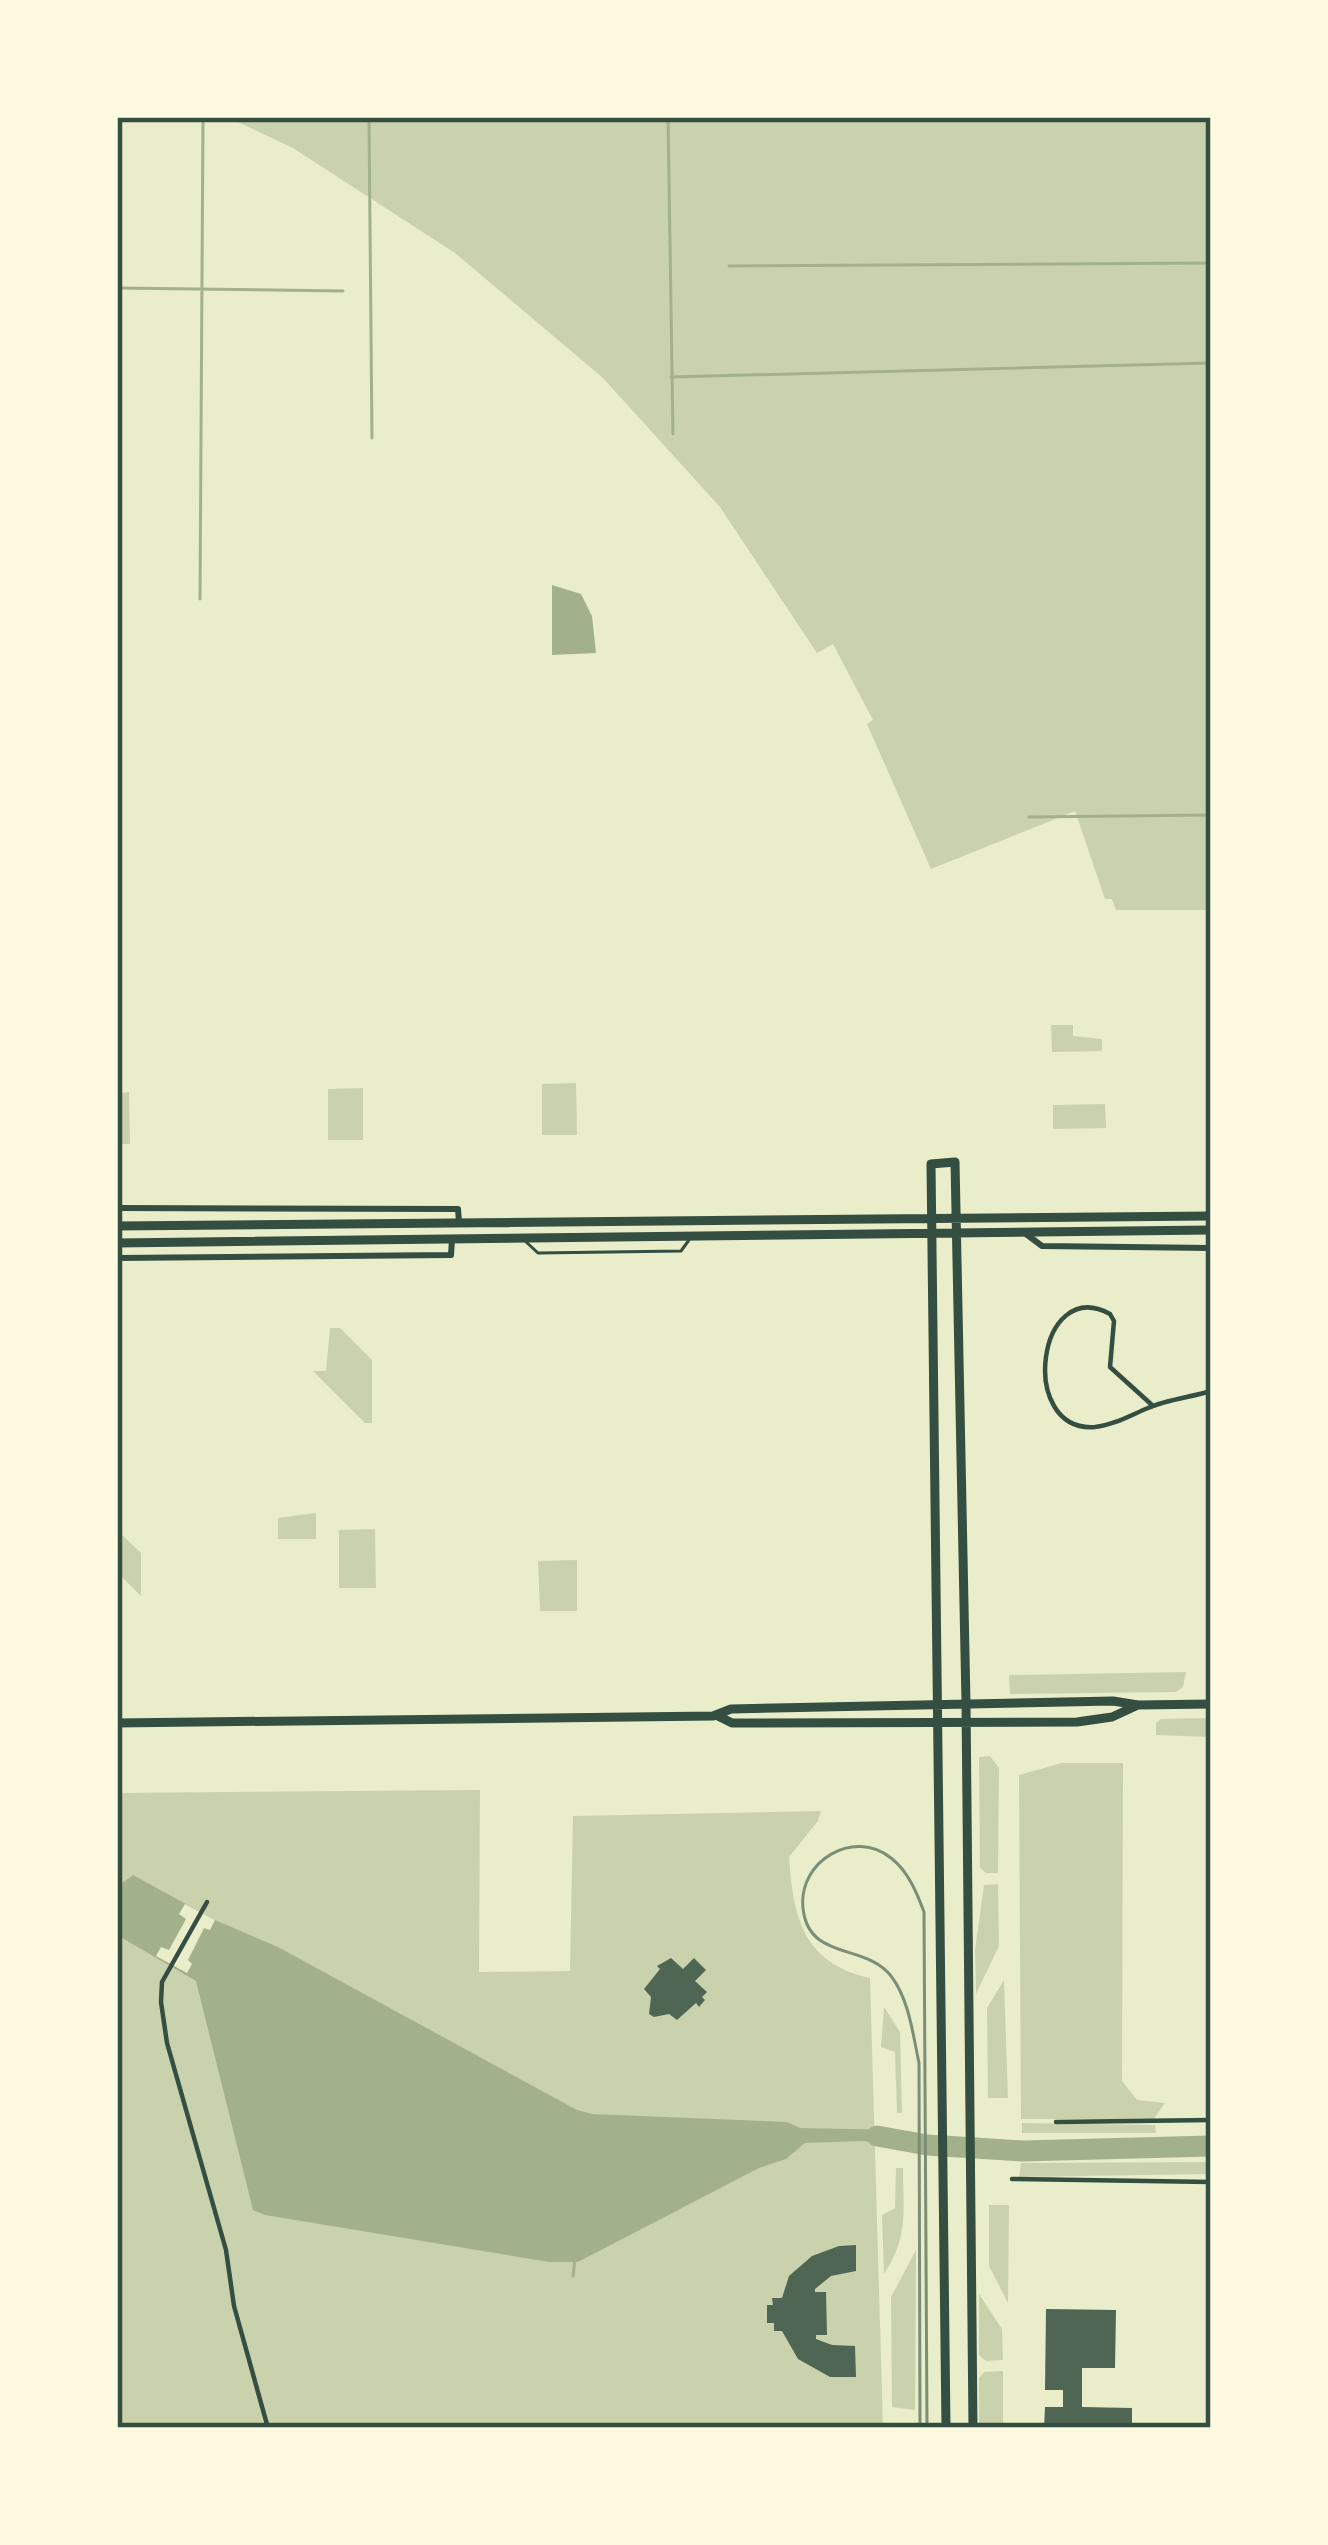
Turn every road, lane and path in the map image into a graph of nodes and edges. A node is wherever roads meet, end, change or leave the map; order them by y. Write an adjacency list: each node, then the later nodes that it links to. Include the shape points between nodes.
1 (117, 1208): 5 (street, via 458,1209)
2 (1211, 1216): 4 (street)
3 (932, 1219): 4 (street); 4 (street, via 931,1164 956,1162); 5 (street); 9 (street)
4 (956, 1219): 10 (street)
5 (459, 1222): 6 (street)
6 (117, 1226)
7 (1211, 1230): 8 (street)
8 (1023, 1232): 10 (street); 13 (street, via 1042,1246)
9 (932, 1233): 10 (street); 11 (street); 18 (street)
10 (957, 1233): 17 (street)
11 (452, 1239): 12 (street); 14 (street, via 451,1255)
12 (117, 1243)
13 (1211, 1248)
14 (117, 1258)
15 (1211, 1391): 16 (street)
16 (1152, 1405): 16 (street, via 1096,1427 1057,1415 1047,1380 1056,1321 1084,1308 1110,1314 1110,1366)
17 (966, 1703): 18 (street); 20 (street); 24 (street)
18 (939, 1704): 21 (street, via 730,1709); 23 (street)
19 (1211, 1704): 20 (street)
20 (1138, 1705): 24 (street, via 1077,1722)
21 (718, 1716): 22 (street); 23 (street, via 732,1723)
22 (117, 1723)
23 (939, 1723): 24 (street); 31 (street)
24 (966, 1723): 32 (street)
25 (207, 1901): 30 (street, via 162,1982 161,2002)
26 (1211, 2120): 27 (street)
27 (1056, 2122)
28 (1012, 2179): 29 (street)
29 (1211, 2182)
30 (268, 2428)
31 (946, 2428)
32 (973, 2428)

